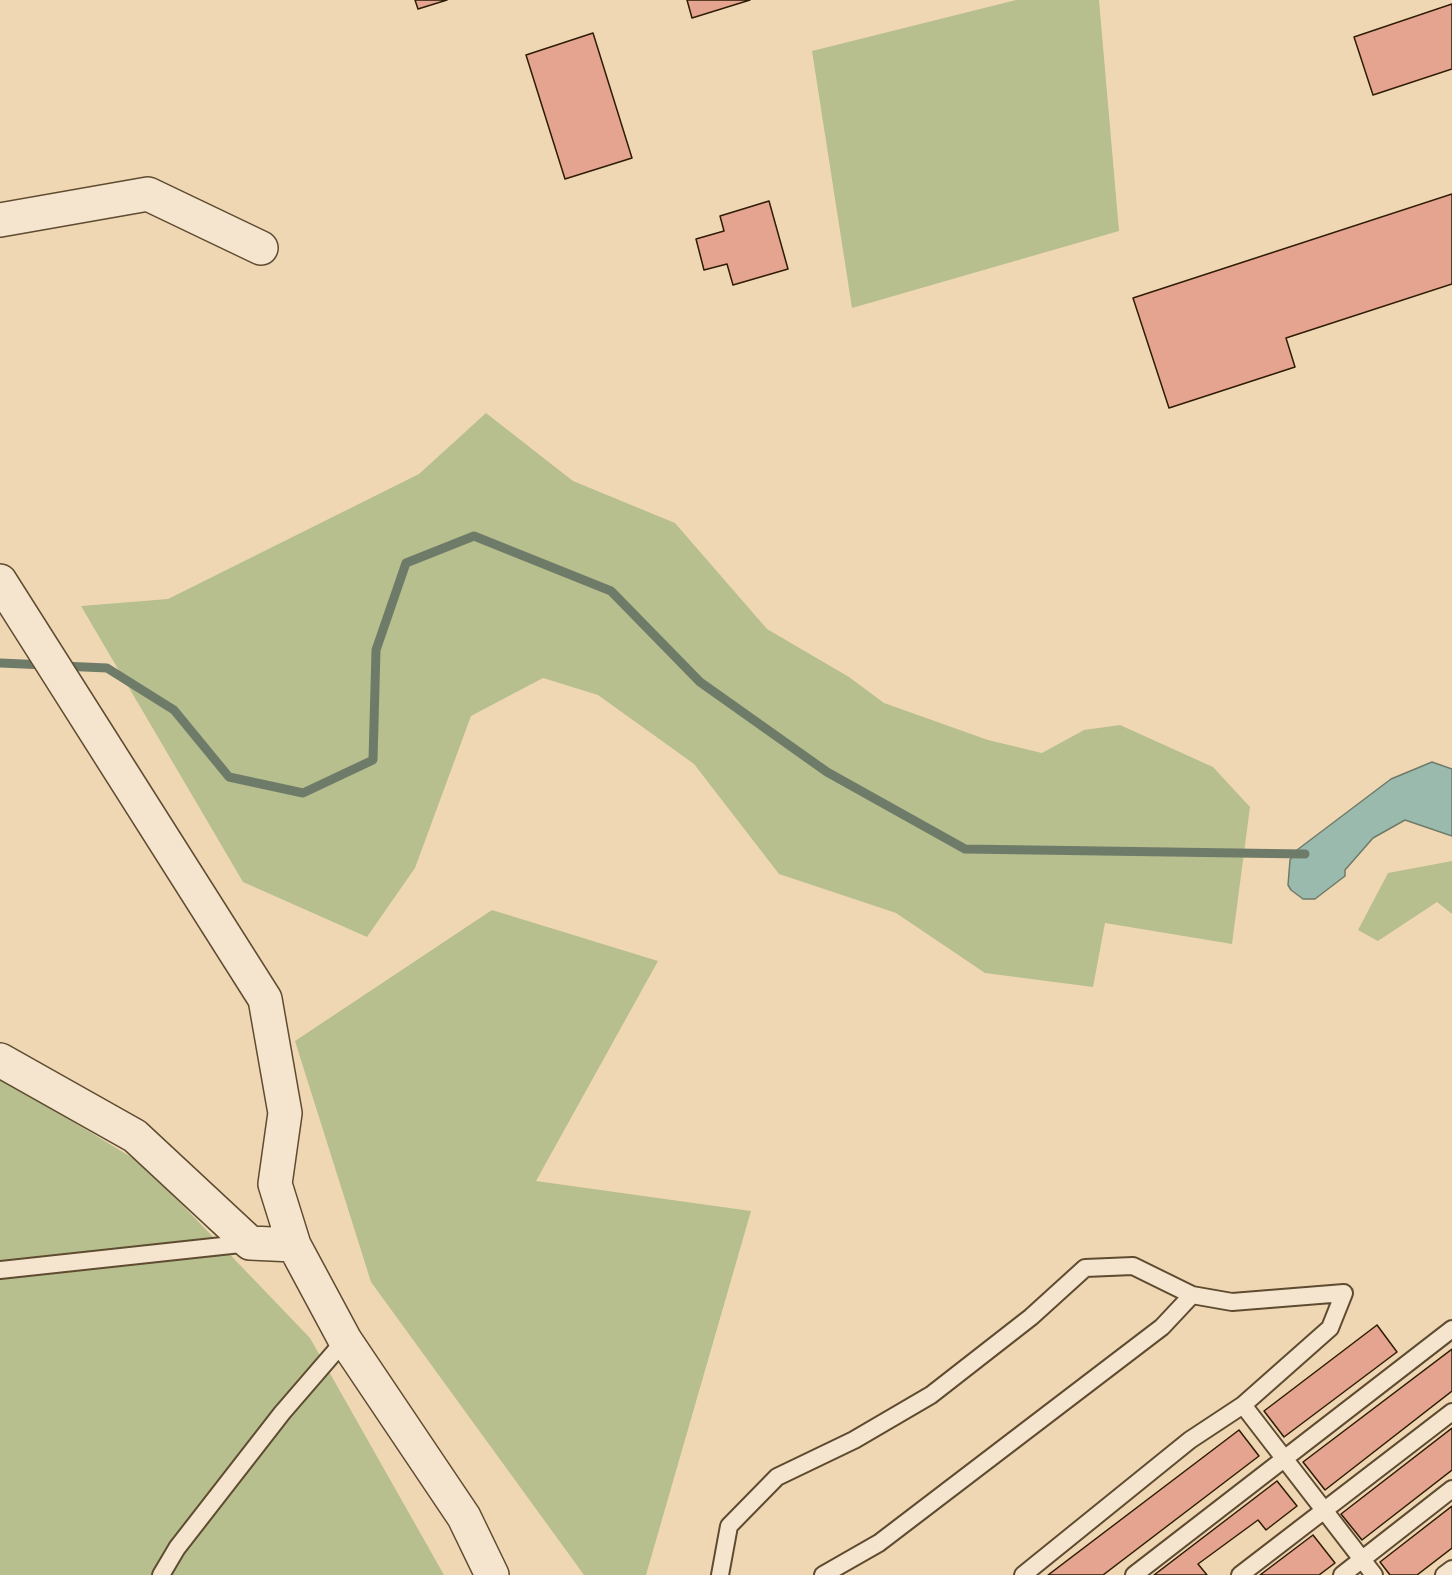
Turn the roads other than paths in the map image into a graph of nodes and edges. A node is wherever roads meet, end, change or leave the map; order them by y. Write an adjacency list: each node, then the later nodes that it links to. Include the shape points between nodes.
1 (0, 220): 2 (street, via 148,194)
2 (261, 248)
3 (0, 581): 6 (street, via 265,999 285,1113 275,1184)
4 (0, 1060): 5 (street, via 135,1137)
5 (250, 1243): 6 (street); 7 (lane)
6 (294, 1245): 10 (street)
7 (0, 1270)
8 (1192, 1295): 11 (lane, via 1232,1302 1344,1293 1330,1328); 20 (lane, via 1133,1266 1085,1268 1031,1317 931,1395 854,1440 777,1477 729,1526); 21 (lane, via 1161,1327 879,1543)
9 (1452, 1329): 13 (lane)
10 (345, 1340): 18 (lane, via 275,1422 177,1548); 19 (street, via 464,1517)
11 (1243, 1405): 13 (lane); 22 (lane, via 1190,1440)
12 (1452, 1412): 15 (lane)
13 (1284, 1459): 15 (lane); 23 (lane)
14 (1452, 1489): 16 (lane)
15 (1324, 1510): 16 (lane); 24 (lane)
16 (1362, 1560): 25 (lane); 26 (lane)
17 (1452, 1569): 27 (lane)
18 (161, 1575)
19 (492, 1575)
20 (720, 1575)
21 (823, 1575)
22 (1023, 1575)
23 (1134, 1575)
24 (1240, 1575)
25 (1342, 1575)
26 (1374, 1575)
27 (1444, 1575)

